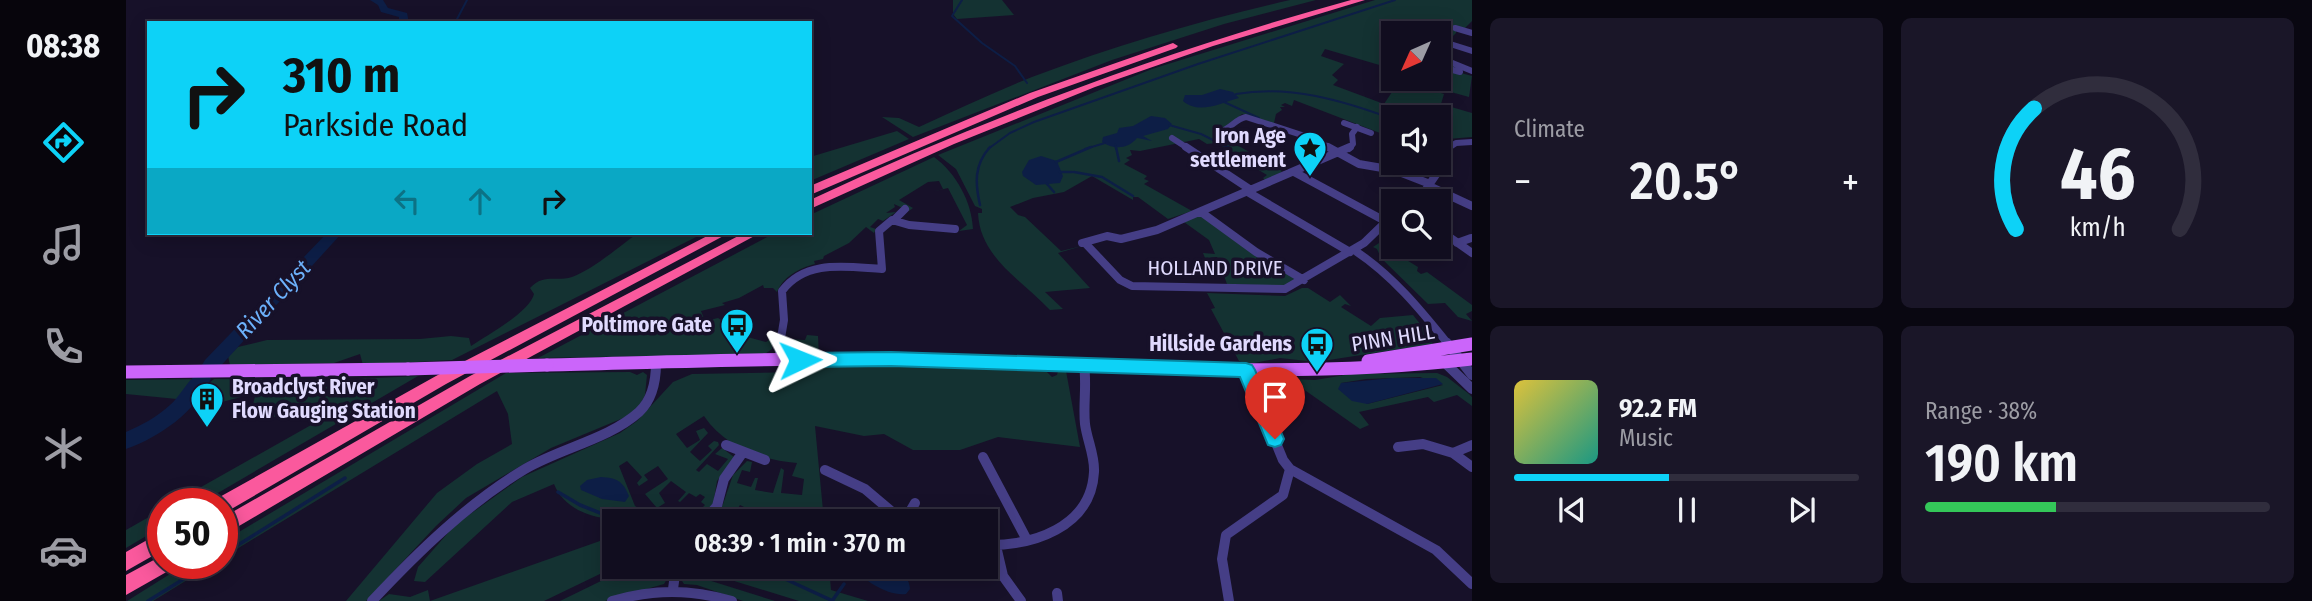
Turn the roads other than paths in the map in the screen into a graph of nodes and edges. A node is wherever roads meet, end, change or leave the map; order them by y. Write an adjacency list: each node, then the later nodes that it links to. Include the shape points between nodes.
1 (1328, 0): 20 (highway, via 1034,94)
2 (1361, 0): 22 (highway, via 1188,51 1044,103)
3 (1472, 22): 4 (street)
4 (1463, 32)
5 (1451, 44): 6 (street)
6 (1472, 51)
7 (1451, 61): 9 (street)
8 (1451, 69): 9 (street)
9 (1472, 73)
10 (1344, 123): 11 (street)
11 (1357, 127): 13 (street); 16 (street, via 1353,145)
12 (1222, 131): 16 (street, via 1242,117 1276,124)
13 (1371, 133)
14 (1172, 142): 21 (street, via 1188,144)
15 (1472, 142): 18 (street, via 1448,147)
16 (1338, 153): 17 (street); 18 (street)
17 (1294, 172): 21 (street); 27 (street)
18 (1430, 185): 19 (street); 23 (street)
19 (1427, 189)
20 (812, 190)
21 (1249, 190): 25 (street, HOLLAND DRIVE); 35 (street)
22 (812, 204)
23 (1472, 206)
24 (905, 209): 26 (street)
25 (1201, 212): 39 (street); 39 (street, HOLLAND DRIVE, via 1121,239 1107,236 1083,243 1132,286 1280,290)
26 (895, 219): 29 (street, via 909,225); 37 (street, via 879,231)
27 (1381, 219)
28 (1381, 226): 35 (street, HOLLAND DRIVE)
29 (955, 229)
30 (719, 235): 63 (highway, via 452,374)
31 (750, 235): 68 (highway, via 475,380)
32 (1471, 238): 34 (street)
33 (1451, 239): 34 (street)
34 (1457, 243): 36 (street)
35 (1352, 251): 39 (street, HOLLAND DRIVE); 41 (street, via 1371,261 1404,293)
36 (1472, 253)
37 (882, 269): 38 (street); 43 (street, via 815,267 789,282 781,295)
38 (894, 269)
39 (1304, 280)
40 (1472, 344): 41 (main road, PINN HILL)
41 (1451, 348): 42 (main road, PINN HILL); 44 (street)
42 (1433, 352): 46 (street); 48 (main road, PINN HILL)
43 (780, 360): 45 (main road); 47 (main road)
44 (1466, 360): 46 (main road, PINN HILL); 51 (street)
45 (656, 363): 50 (main road, bridge); 79 (street, via 652,396 636,415 551,455 475,502)
46 (1445, 363): 48 (main road, PINN HILL); 52 (street)
47 (1084, 365): 49 (main road); 69 (street, via 1088,387 1084,418 1094,473 1088,496 1079,516 1064,527)
48 (1333, 368): 49 (main road)
49 (1246, 370): 61 (street)
50 (126, 372)
51 (1472, 375)
52 (1472, 389)
53 (726, 445): 56 (street)
54 (1472, 445): 57 (street)
55 (1398, 447): 57 (street, via 1423,444)
56 (743, 452): 59 (street); 65 (street, via 724,479)
57 (1453, 453): 60 (street)
58 (983, 457): 69 (street)
59 (765, 460)
60 (1472, 467)
61 (1290, 469): 76 (street, via 1436,550); 83 (street, via 1283,495 1223,541)
62 (825, 470): 66 (street, via 865,489)
63 (238, 496)
64 (915, 503): 67 (street)
65 (714, 509)
66 (889, 509)
67 (912, 509)
68 (238, 519)
69 (1027, 540): 70 (street)
70 (998, 545)
71 (147, 550): 72 (highway)
72 (126, 562)
73 (998, 563): 82 (street, via 1006,586)
74 (147, 574): 77 (highway)
75 (674, 579): 78 (street)
76 (1472, 584)
77 (126, 586)
78 (673, 589): 80 (street); 81 (street)
79 (372, 601)
80 (612, 601)
81 (732, 601)
82 (1020, 601)
83 (1229, 601)

